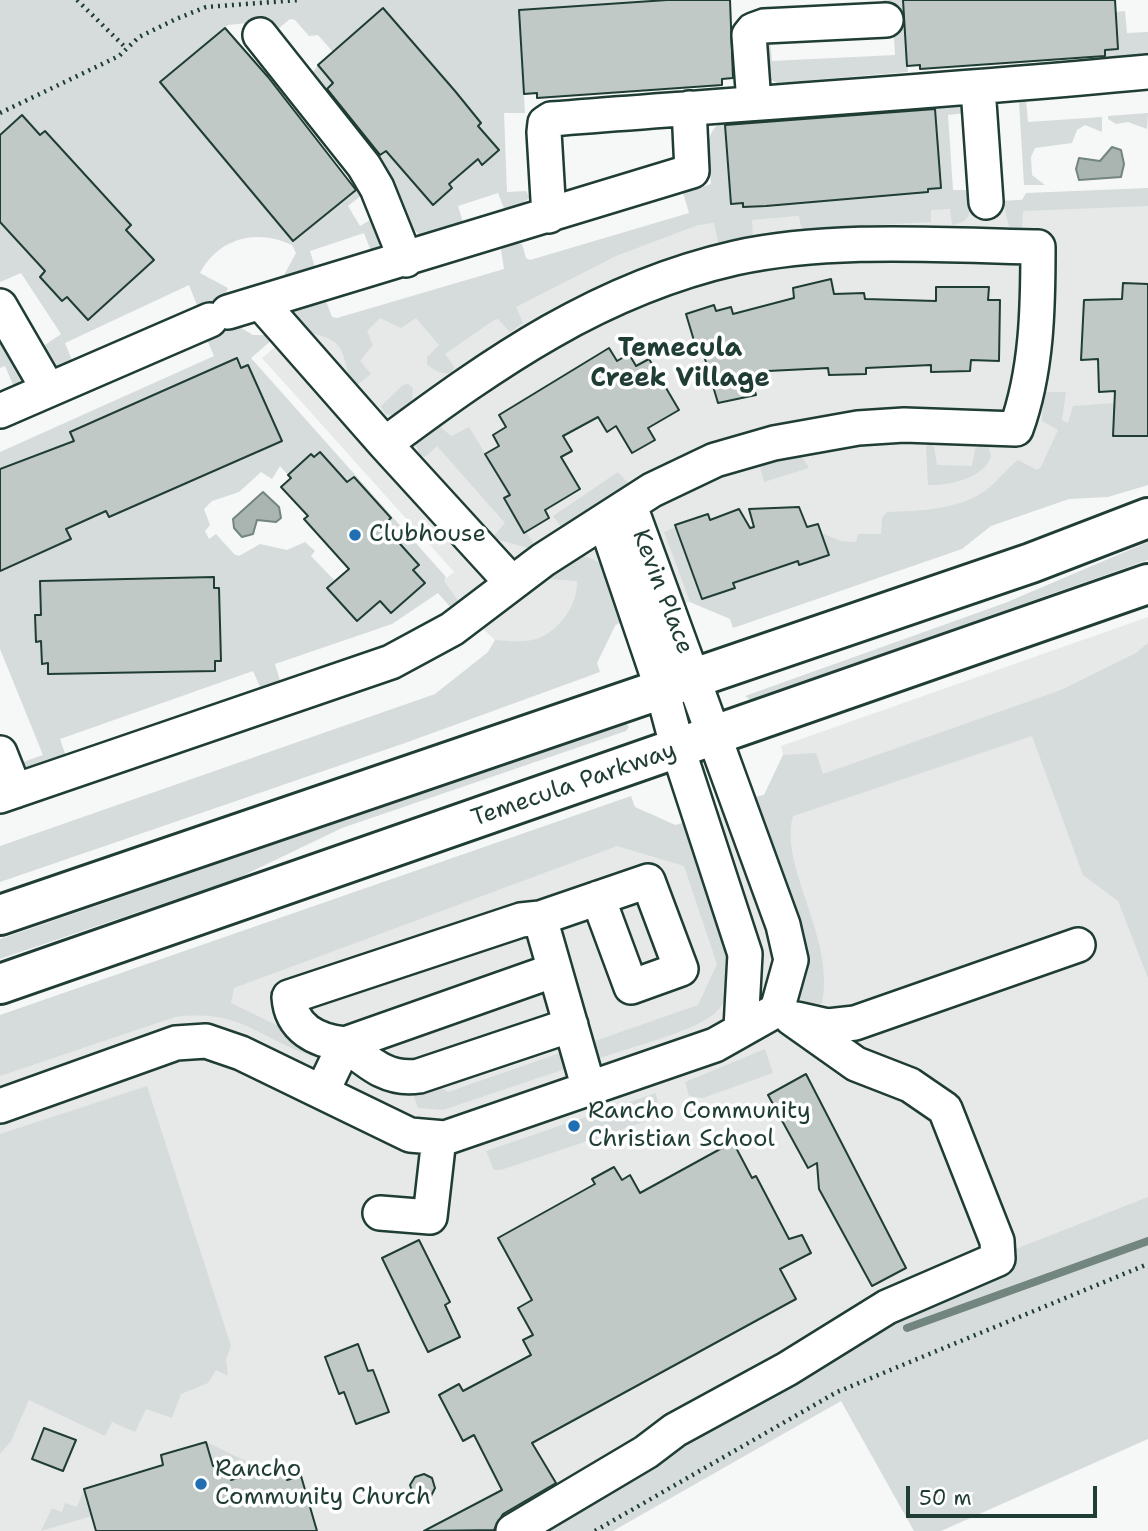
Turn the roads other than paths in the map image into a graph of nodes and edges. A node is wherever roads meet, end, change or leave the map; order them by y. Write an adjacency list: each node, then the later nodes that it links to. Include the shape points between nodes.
1 (886, 20): 5 (street, via 753,30 749,35)
2 (260, 35): 9 (street, via 363,166 377,188)
3 (1148, 72): 4 (street)
4 (978, 88): 5 (street); 7 (street)
5 (754, 103): 6 (street)
6 (689, 108): 8 (street, via 692,171); 8 (street, via 545,123)
7 (986, 202)
8 (549, 216): 9 (street)
9 (406, 260): 10 (street)
10 (261, 303): 12 (street, via 219,316); 14 (street)
11 (0, 306): 12 (street)
12 (48, 389): 13 (street)
13 (0, 411)
14 (385, 444): 15 (street, via 522,345 630,291 735,258 858,246 1038,247 1031,371 1016,429 904,425 817,434 715,460 671,479); 17 (street)
15 (617, 514): 17 (street); 19 (street, Kevin Place)
16 (1148, 518): 19 (main road, via 1031,563)
17 (512, 583): 23 (street, via 452,629 391,662)
18 (1148, 584): 20 (main road, Temecula Parkway)
19 (678, 683): 20 (street); 21 (street); 25 (main road)
20 (715, 736): 21 (main road, Temecula Parkway); 31 (street, via 783,925 791,960)
21 (678, 749): 29 (main road, Temecula Parkway); 30 (street, via 745,954)
22 (0, 753): 23 (street)
23 (8, 794)
24 (598, 898): 26 (street)
25 (0, 915)
26 (540, 918): 28 (street); 33 (street, via 521,920 289,997 290,1013 300,1026 325,1042)
27 (1078, 945): 31 (street, via 855,1023 828,1026)
28 (555, 970): 32 (street); 33 (street)
29 (0, 984)
30 (742, 1012): 31 (street); 34 (street, via 715,1045)
31 (784, 1014): 39 (street, via 856,1065 910,1085 945,1109 997,1241 998,1259 887,1307)
32 (571, 1025): 33 (street, via 400,1079 379,1070); 34 (street)
33 (345, 1044): 35 (street)
34 (589, 1088): 37 (street)
35 (322, 1092): 36 (street, via 206,1041 176,1044); 37 (street, via 410,1135)
36 (0, 1107)
37 (439, 1138): 38 (street, via 430,1217)
38 (380, 1213)
39 (513, 1531)

